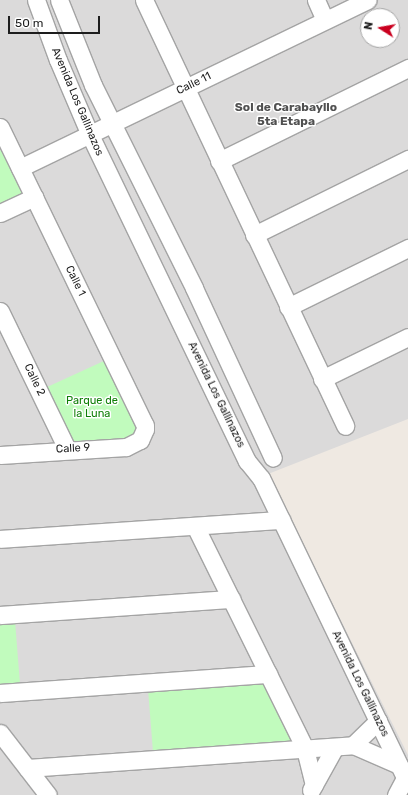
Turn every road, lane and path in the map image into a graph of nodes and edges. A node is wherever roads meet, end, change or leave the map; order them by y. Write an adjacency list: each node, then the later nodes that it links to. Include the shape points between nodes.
1 (36, 0): 10 (street, Avenida Los Gallinazos, via 58,60)
2 (59, 0): 9 (street, via 79,53)
3 (144, 0): 8 (street)
4 (316, 0): 6 (street)
5 (368, 0): 6 (street, Calle 11)
6 (325, 20): 8 (street, Calle 11)
7 (408, 68): 13 (street)
8 (184, 88): 9 (street, Calle 11); 13 (street)
9 (112, 124): 10 (street, Calle 11); 27 (street, via 194,288)
10 (90, 134): 14 (street, Calle 11); 28 (street, Avenida Los Gallinazos, via 247,461 261,478)
11 (2, 137): 14 (street, Calle 1)
12 (408, 159): 17 (street)
13 (219, 161): 17 (street)
14 (20, 168): 15 (street, Calle 1)
15 (34, 196): 16 (street); 24 (street, Calle 1, via 145,425)
16 (0, 213)
17 (254, 234): 19 (street)
18 (408, 248): 19 (street)
19 (288, 307): 22 (street)
20 (0, 310): 25 (street, Calle 2)
21 (408, 337): 22 (street)
22 (322, 379): 23 (street)
23 (345, 426)
24 (143, 435): 25 (street, Calle 9, via 135,444 126,447)
25 (68, 449): 26 (street, Calle 9)
26 (0, 455)
27 (274, 458)
28 (281, 520): 29 (street); 35 (street, Avenida Los Gallinazos)
29 (195, 526): 30 (street); 31 (street)
30 (0, 539)
31 (231, 599): 32 (street); 33 (street)
32 (0, 615)
33 (268, 674): 34 (street); 39 (street)
34 (0, 693)
35 (378, 721): 37 (street); 41 (street, Avenida Los Gallinazos)
36 (0, 733): 40 (street)
37 (353, 746): 38 (street); 41 (street)
38 (335, 747): 39 (street); 42 (street)
39 (305, 749): 40 (street); 42 (street)
40 (27, 768): 43 (street)
41 (404, 775): 44 (street)
42 (311, 790)
43 (48, 795)
44 (396, 795)

